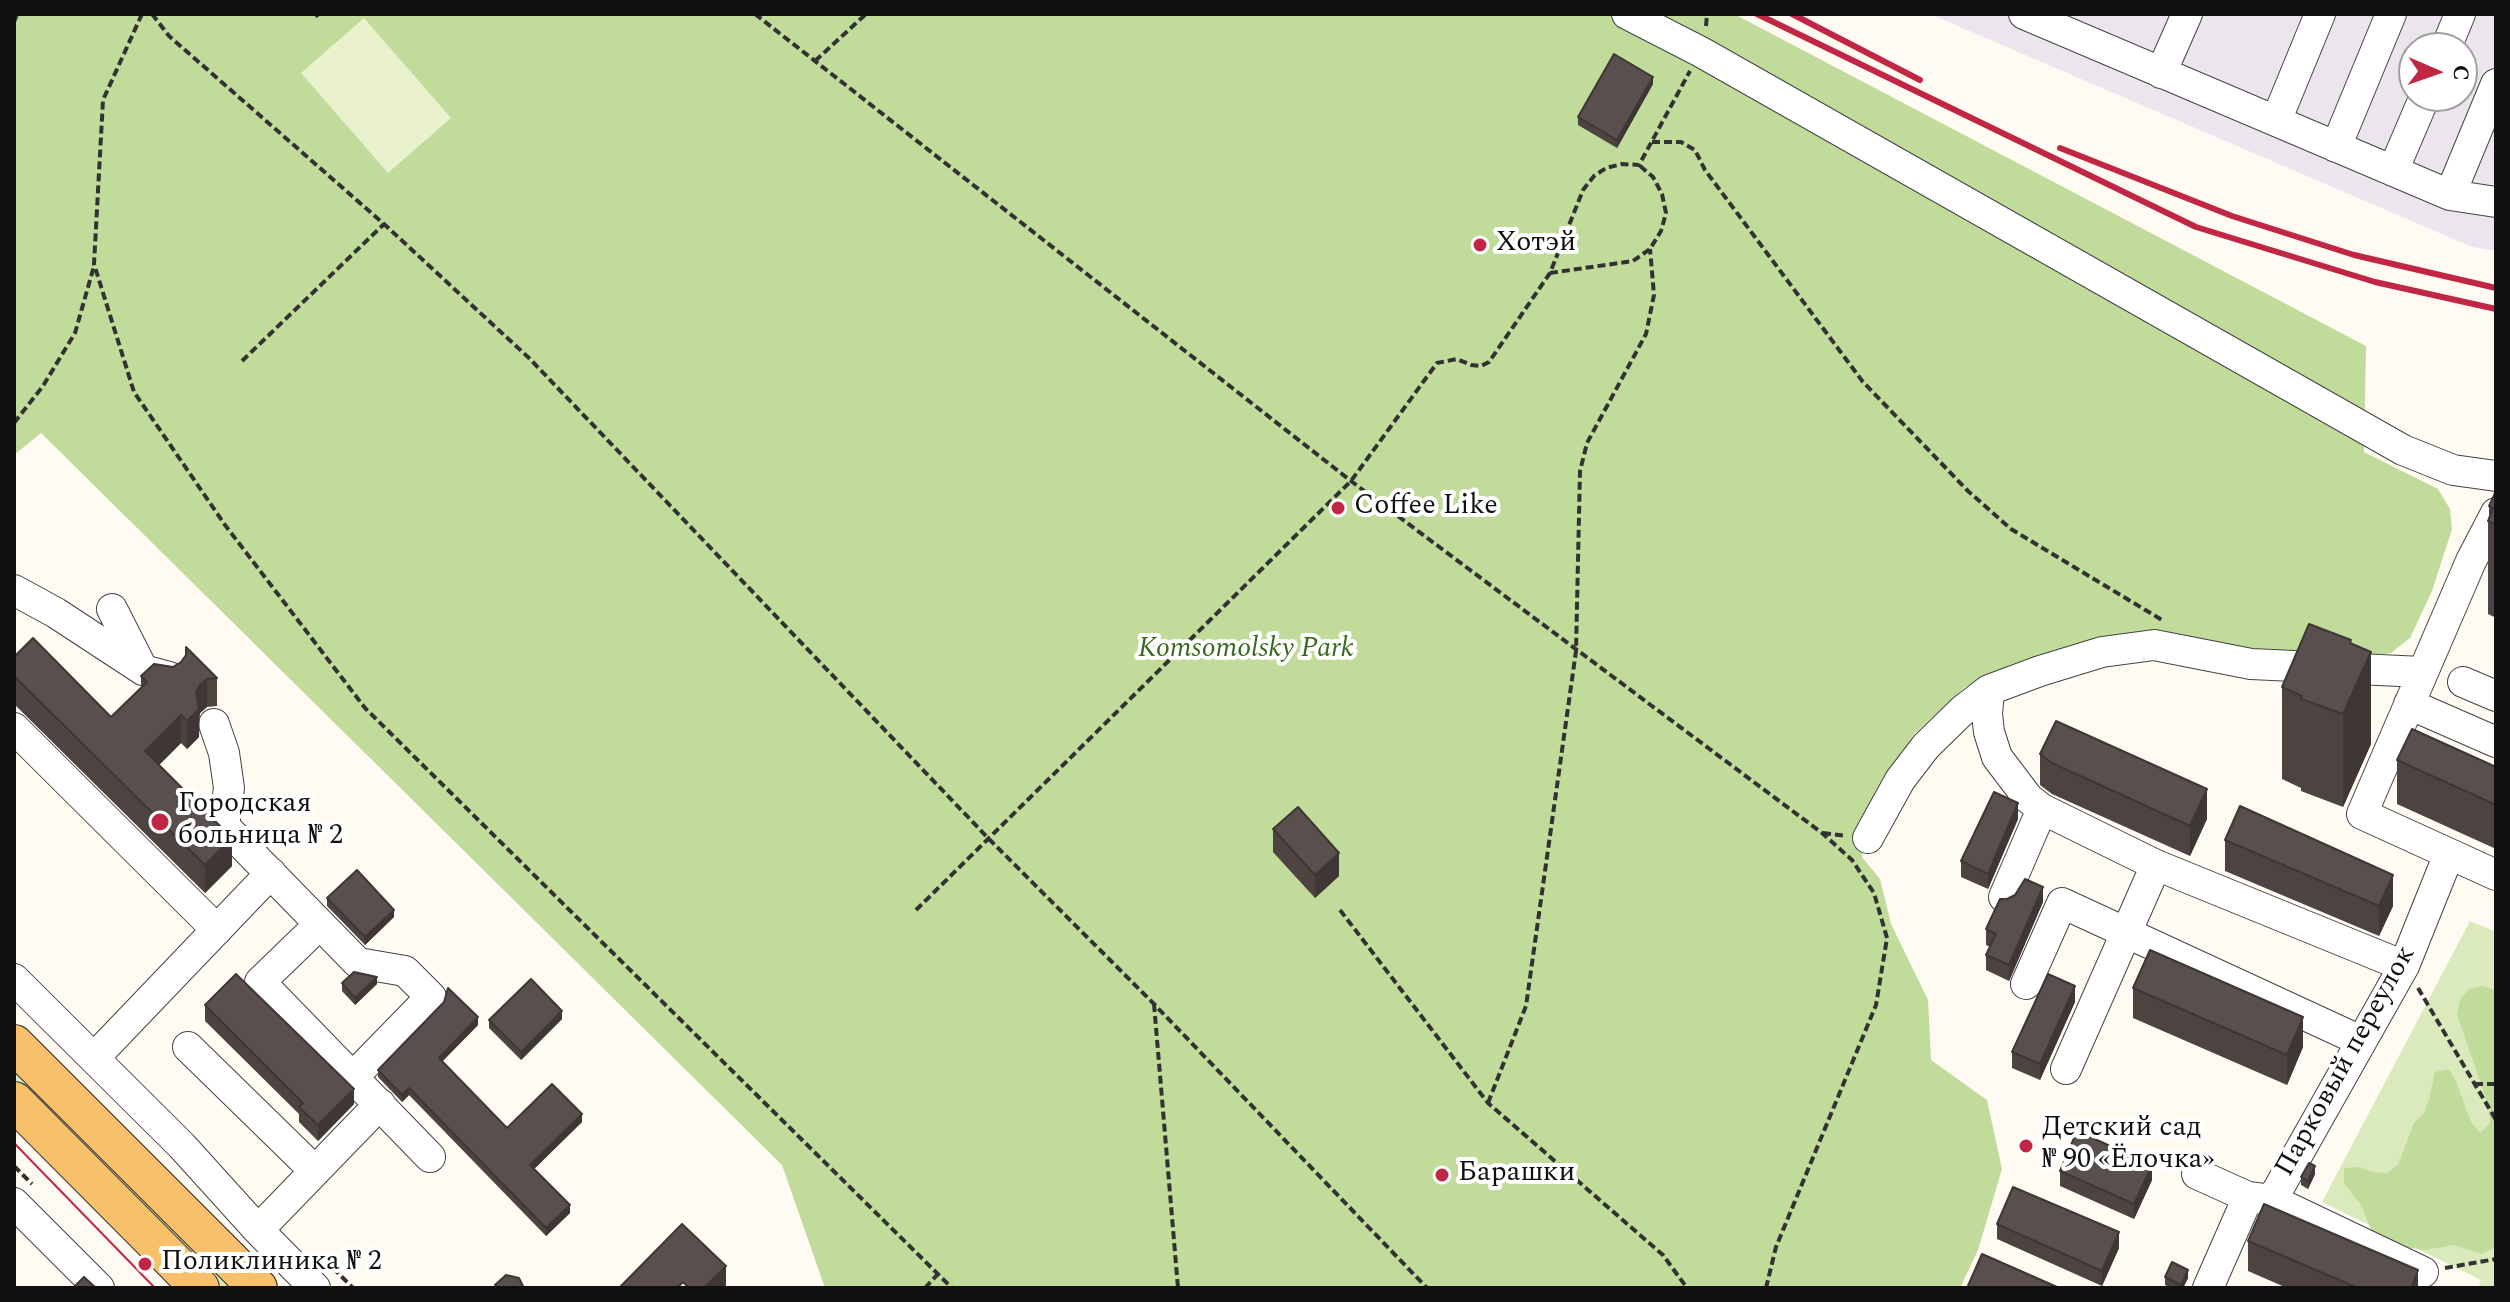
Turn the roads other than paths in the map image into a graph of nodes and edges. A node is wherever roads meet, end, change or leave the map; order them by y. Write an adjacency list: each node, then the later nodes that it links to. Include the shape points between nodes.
1 (1627, 14): 14 (street, via 2403,450 2453,470)
2 (2187, 14): 6 (street)
3 (2320, 14): 9 (street)
4 (2391, 14): 10 (street)
5 (2041, 17): 6 (street)
6 (2161, 73): 9 (street)
7 (2496, 84): 12 (street)
8 (2418, 112): 11 (street)
9 (2276, 121): 10 (street)
10 (2336, 147): 11 (street)
11 (2393, 171): 12 (street)
12 (2450, 195): 13 (street)
13 (2496, 202)
14 (2496, 476)
15 (2496, 513): 18 (street)
16 (14, 590): 17 (street, via 156,673)
17 (112, 609)
18 (2422, 672): 20 (street, via 2251,664 2154,645 2102,652); 22 (street)
19 (2463, 682): 21 (street)
20 (1989, 690): 26 (street, via 1989,732 1997,757); 27 (street, via 1926,746)
21 (2496, 696)
22 (2409, 704): 25 (street); 28 (street, via 2362,814)
23 (214, 724): 30 (street, via 229,788 224,826)
24 (14, 728): 34 (street)
25 (2496, 742)
26 (2042, 809): 29 (street); 32 (street)
27 (1868, 838)
28 (2449, 854): 31 (street); 36 (street, Парковый переулок)
29 (2156, 865): 35 (street); 36 (street)
30 (271, 873): 33 (street); 34 (street)
31 (2496, 875)
32 (2004, 897)
33 (320, 924): 44 (street, via 260,982); 44 (street, via 358,963 405,971 431,997)
34 (217, 930): 42 (street)
35 (2127, 932): 38 (street, via 2062,903); 39 (street); 43 (street)
36 (2404, 966): 39 (street, Парковый переулок)
37 (14, 979): 42 (street)
38 (2026, 984)
39 (2361, 1041): 50 (street, Парковый переулок)
40 (14, 1044): 56 (main road)
41 (188, 1047): 48 (street)
42 (94, 1058): 52 (street)
43 (2066, 1069)
44 (353, 1077): 46 (street)
45 (14, 1101): 55 (main road)
46 (380, 1104): 47 (street); 48 (street)
47 (430, 1157)
48 (315, 1171): 52 (street)
49 (2197, 1174): 50 (street)
50 (2260, 1199): 53 (street); 58 (street, Парковый переулок)
51 (14, 1203): 54 (street)
52 (258, 1230): 57 (street)
53 (2423, 1272)
54 (99, 1288)
55 (200, 1288)
56 (258, 1288)
57 (315, 1288)
58 (2208, 1288)

